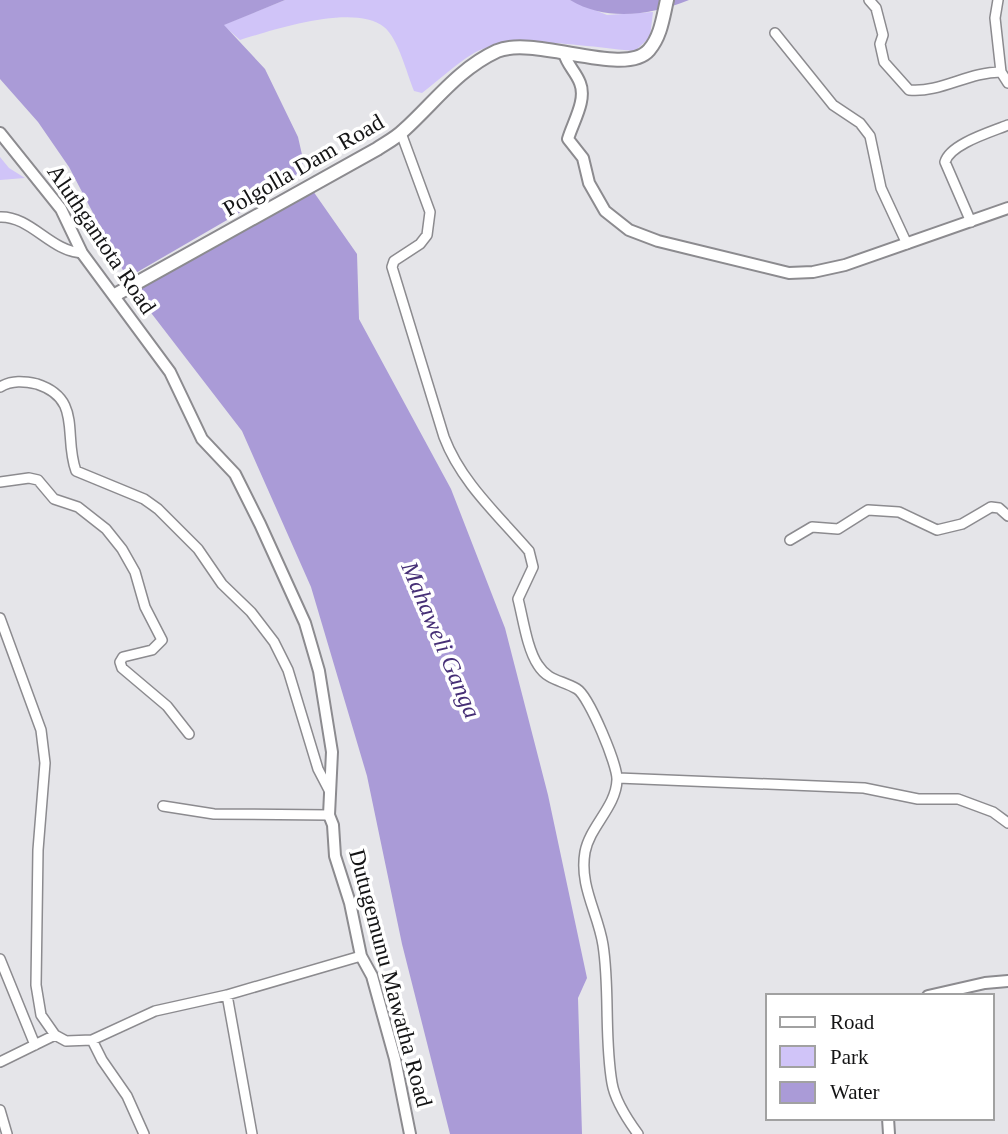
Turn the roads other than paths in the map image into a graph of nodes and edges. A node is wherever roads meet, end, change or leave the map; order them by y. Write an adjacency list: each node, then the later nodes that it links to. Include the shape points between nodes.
1 (667, 0): 5 (main road, Polgolla Dam Road, via 659,32 647,52 618,60)
2 (869, 0): 6 (street, via 883,34 884,62 909,90 925,92 985,72)
3 (998, 0): 6 (street, via 995,18)
4 (775, 33): 14 (street, via 833,106 860,123 870,136 881,188)
5 (564, 53): 10 (main road, Polgolla Dam Road, via 523,47 487,56 450,84); 14 (street, via 582,87 568,139 583,158 589,183 606,211 629,230 789,273 845,265)
6 (1001, 72): 7 (street)
7 (1008, 83)
8 (1008, 125): 13 (street, via 956,147 947,156)
9 (0, 133): 15 (street, Aluthgantota Road, via 61,209)
10 (401, 133): 16 (main road, Polgolla Dam Road); 24 (street, via 430,212 427,235 391,267 444,437 464,477 529,551 533,567 518,599 533,655 550,679 586,696)
11 (1008, 208): 13 (street)
12 (0, 217): 15 (street, via 14,217 63,248)
13 (971, 222): 14 (street)
14 (907, 244)
15 (82, 253): 16 (street, Aluthgantota Road)
16 (115, 295): 18 (street, Aluthgantota Road, via 170,372 202,439)
17 (0, 387): 25 (street, via 25,381 52,389 69,411 76,471 158,509 251,612 288,670 318,769)
18 (234, 474): 25 (street, Dutugemunu Mawatha Road, via 305,623 319,671 332,752)
19 (0, 482): 23 (street, via 37,480 54,499 78,507 106,529 122,549 162,639 152,650 123,657 122,668 167,706)
20 (1008, 516): 21 (street, via 991,507 962,524 937,530 899,512 868,510 838,529 812,527)
21 (790, 540)
22 (0, 618): 34 (street, via 41,730 45,763 36,985 41,1015)
23 (188, 734)
24 (618, 778): 28 (street, via 864,788 918,799 958,799); 43 (street, via 611,801 588,841 585,885 603,944 612,1085)
25 (331, 794): 27 (street, Dutugemunu Mawatha Road)
26 (163, 806): 27 (street, via 214,814)
27 (329, 815): 29 (street, Dutugemunu Mawatha Road)
28 (1008, 822)
29 (360, 956): 33 (street); 42 (street, Dutugemunu Mawatha Road, via 372,976 384,1016)
30 (0, 959): 36 (street)
31 (1008, 981): 32 (street)
32 (937, 994)
33 (227, 995): 35 (street, via 155,1011); 41 (street)
34 (55, 1035): 35 (street, via 66,1041); 36 (street)
35 (92, 1040): 40 (street)
36 (35, 1045): 37 (street)
37 (0, 1062)
38 (0, 1110): 39 (street)
39 (8, 1134)
40 (144, 1134)
41 (252, 1134)
42 (410, 1134)
43 (638, 1134)

